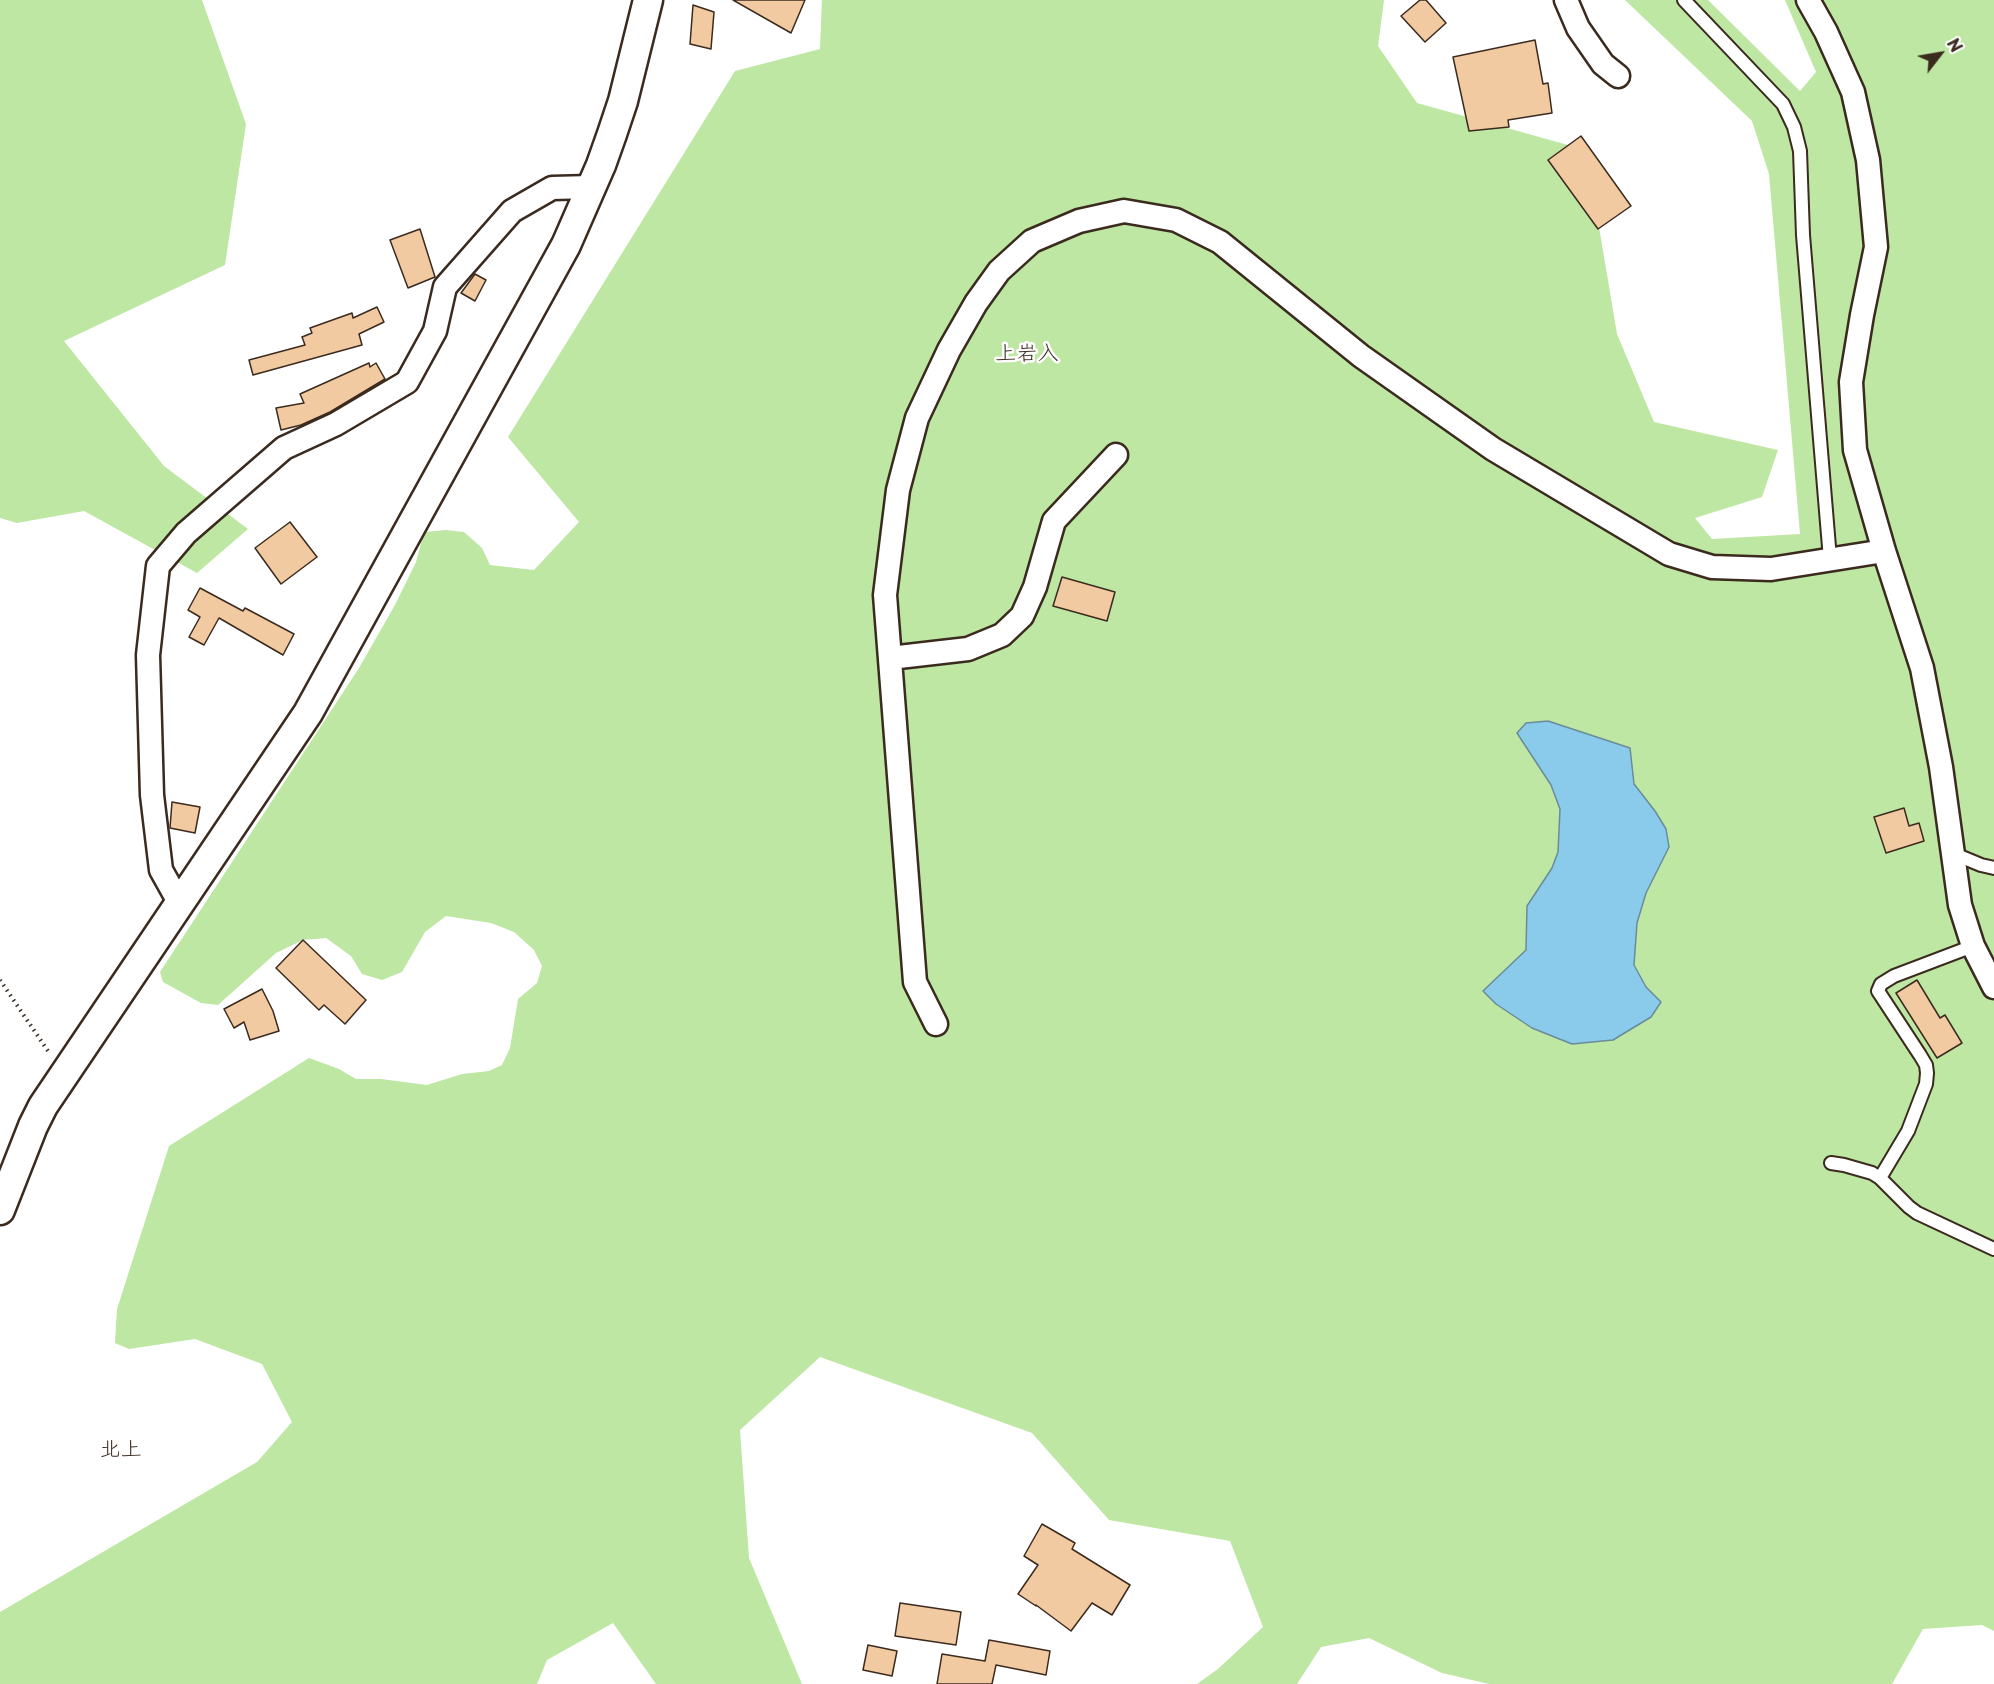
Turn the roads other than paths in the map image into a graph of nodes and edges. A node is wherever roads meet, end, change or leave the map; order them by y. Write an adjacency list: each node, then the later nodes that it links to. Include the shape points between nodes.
1 (648, 0): 6 (street, via 623,101)
2 (1566, 0): 5 (street, via 1578,28 1603,63)
3 (1684, 0): 9 (lane, via 1783,104 1794,127 1800,151 1803,235)
4 (1808, 0): 8 (street, via 1853,92 1868,160 1875,246 1851,382 1855,450)
5 (1618, 76)
6 (591, 187): 13 (street, via 566,245 308,713); 13 (street, via 552,188 512,210 445,287 435,331 407,382 336,424 284,448 186,533 158,566 148,655 152,795 161,870)
7 (1116, 454): 10 (street, via 1054,521 1035,587 1022,616 1002,635 969,649)
8 (1884, 551): 9 (street); 11 (street, via 1922,668)
9 (1830, 560): 10 (street, via 1771,569 1724,568 1669,554 1493,449 1361,356 1220,242 1176,220 1124,212 1079,221 1032,242 999,272 949,350 917,418 898,490 885,595)
10 (890, 658): 16 (street, via 915,982)
11 (1952, 853): 12 (lane); 14 (street, via 1960,905)
12 (1994, 868)
13 (180, 904): 19 (street, via 33,1126)
14 (1973, 946): 15 (street); 18 (lane, via 1894,976 1881,984 1878,991 1926,1065 1927,1073 1908,1131)
15 (1994, 987)
16 (936, 1024)
17 (1831, 1163): 18 (lane, via 1865,1170)
18 (1880, 1178): 20 (lane, via 1917,1213)
19 (0, 1210)
20 (1994, 1249)

